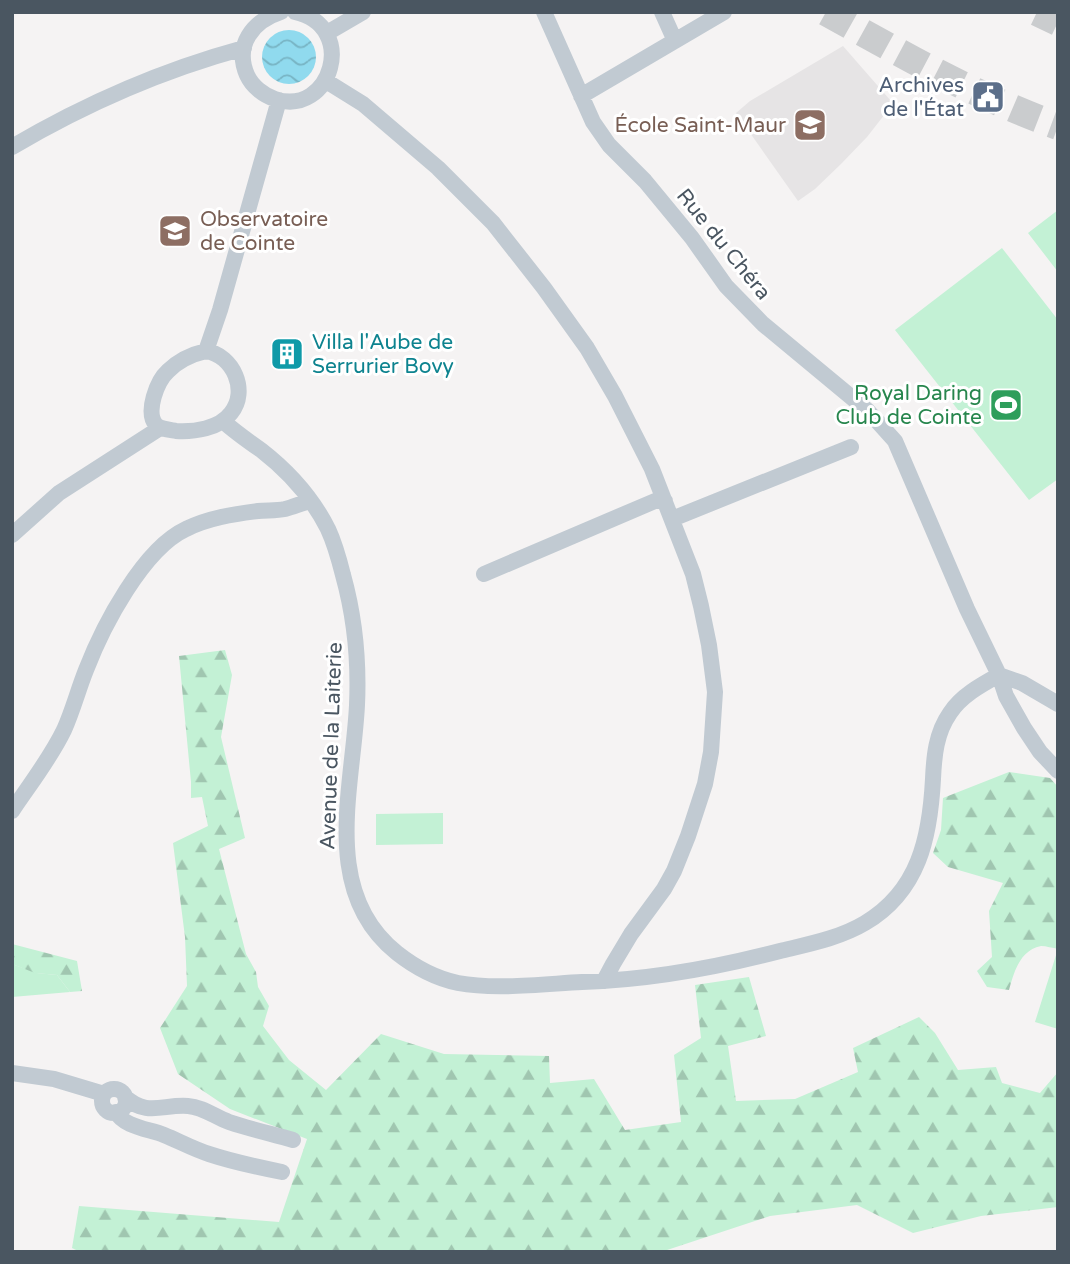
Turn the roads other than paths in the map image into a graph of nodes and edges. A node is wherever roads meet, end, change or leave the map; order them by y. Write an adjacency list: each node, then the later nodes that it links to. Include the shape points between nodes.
1 (281, 12): 9 (street, via 257,24)
2 (363, 12): 7 (street)
3 (544, 12): 11 (street, Rue du Chéra)
4 (662, 12): 8 (street)
5 (724, 12): 8 (street)
6 (299, 13): 7 (street)
7 (327, 33): 10 (street, via 333,57)
8 (675, 41): 11 (street)
9 (244, 48): 12 (street, via 247,75 255,87); 13 (street, via 192,63 81,108)
10 (326, 81): 12 (street, via 306,97); 19 (street, via 396,132 493,223 587,348)
11 (581, 96): 23 (street, Rue du Chéra, via 610,145 662,201 726,286 895,441)
12 (279, 100): 14 (street)
13 (12, 147)
14 (206, 351): 15 (street, via 230,364 239,387 237,404); 16 (street, via 175,365 158,382 152,406)
15 (223, 421): 16 (street, via 206,429); 18 (street, Avenue de la Laiterie, via 284,470)
16 (160, 428): 21 (street, via 59,493)
17 (851, 447): 20 (street)
18 (310, 501): 26 (street, via 198,523 167,542 145,564 102,635 56,745); 27 (street, Avenue de la Laiterie, via 337,551 355,630 357,703 347,843 350,878 364,916 404,959 447,980 504,985)
19 (665, 501): 20 (street); 22 (street, via 655,501)
20 (672, 519): 27 (street, via 696,584 714,671 711,752 700,801 674,871)
21 (12, 535)
22 (484, 573)
23 (999, 676): 24 (street, via 1022,683); 25 (street, Rue du Chéra, via 1024,728); 27 (street, Avenue de la Laiterie, via 962,699 943,724 935,750 923,851 902,890 876,916 850,931 764,956 681,973)
24 (1058, 704)
25 (1058, 771)
26 (12, 811)
27 (604, 981)
28 (12, 1073): 29 (street)
29 (104, 1094): 30 (street, via 113,1089); 31 (street, via 104,1108)
30 (125, 1097): 31 (street, via 123,1108); 32 (street, via 141,1108 197,1107 229,1122)
31 (116, 1112): 33 (street, via 122,1120 203,1152)
32 (293, 1140)
33 (282, 1172)

